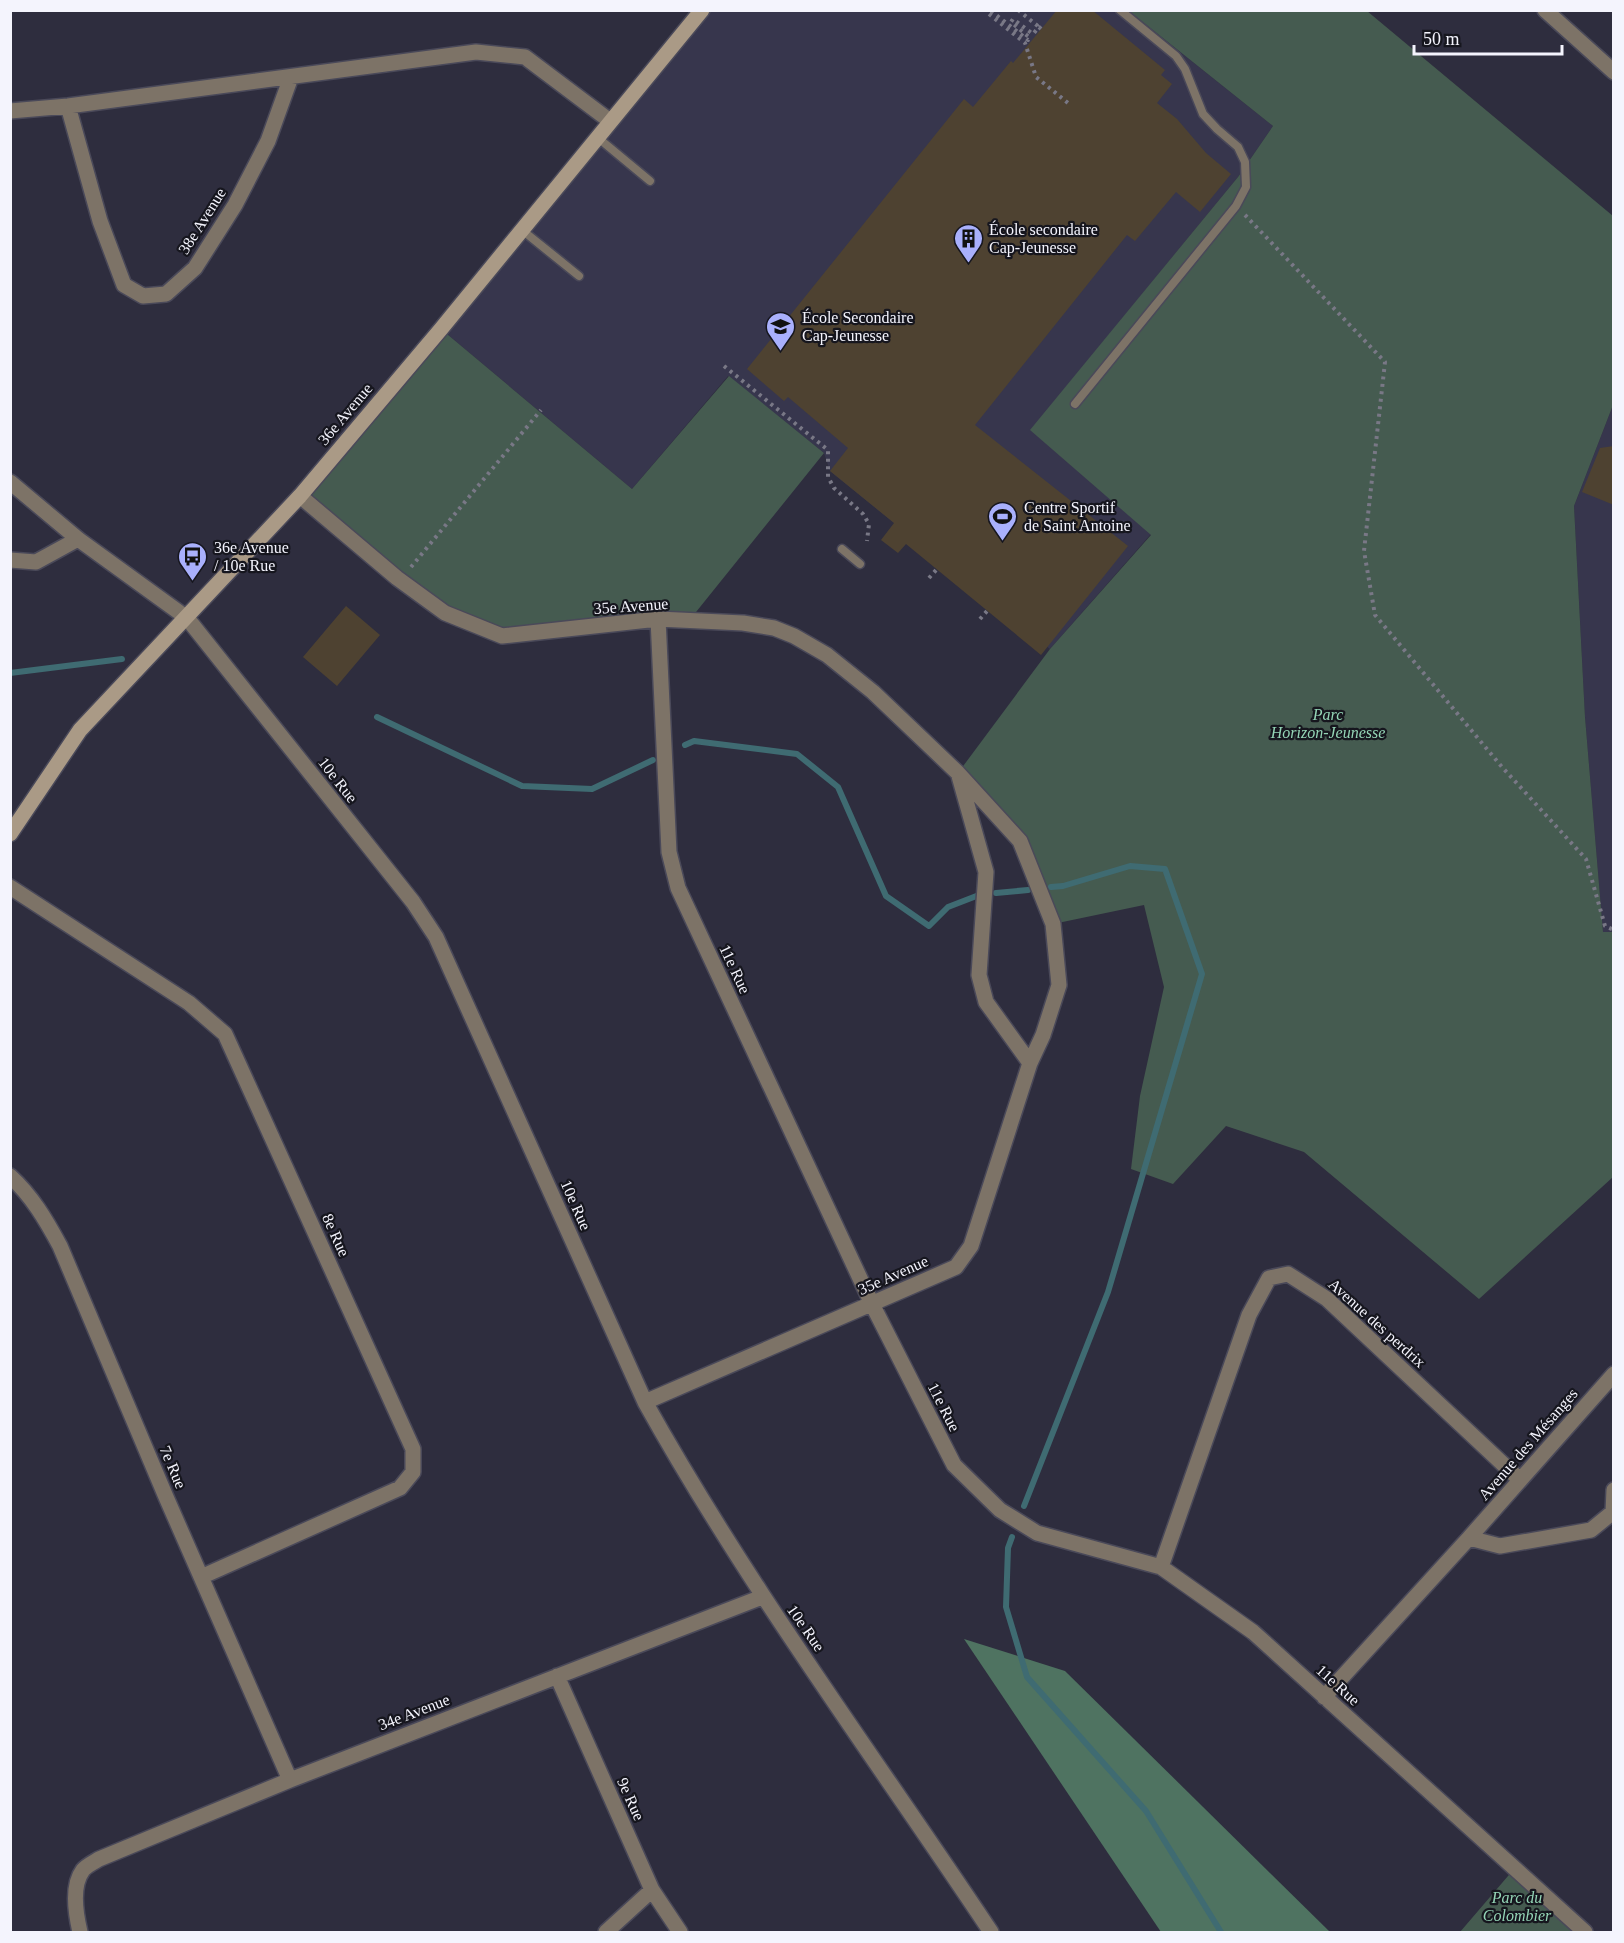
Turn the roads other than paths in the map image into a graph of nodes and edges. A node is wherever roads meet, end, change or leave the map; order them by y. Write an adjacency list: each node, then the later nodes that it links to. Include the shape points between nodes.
1 (702, 10): 8 (street, 36e Avenue)
2 (1120, 10): 13 (lane, via 1176,56 1203,114 1238,147 1245,162 1246,187 1236,206)
3 (1545, 10): 4 (street)
4 (1614, 72)
5 (291, 77): 6 (street); 6 (street, 38e Avenue, via 268,141 235,205 195,268 166,294 143,296 124,285 100,221); 8 (street, via 476,52 525,57)
6 (68, 106): 7 (street)
7 (10, 111)
8 (610, 121): 9 (street, 36e Avenue)
9 (597, 137): 10 (lane); 11 (street, 36e Avenue)
10 (650, 181)
11 (522, 230): 12 (lane); 15 (street, 36e Avenue)
12 (579, 276)
13 (1075, 404)
14 (10, 482): 16 (street, 10e Rue)
15 (300, 496): 20 (street, 36e Avenue); 21 (street, 35e Avenue, via 445,613 502,636)
16 (78, 539): 18 (street, via 36,561); 20 (street, 10e Rue)
17 (842, 549): 19 (lane)
18 (10, 560)
19 (860, 564)
20 (187, 618): 23 (street, 36e Avenue, via 80,730); 29 (street, 10e Rue, via 436,937)
21 (658, 619): 22 (street, 35e Avenue, via 742,623 794,636 827,655 873,692); 27 (street, 11e Rue, via 669,852 678,888)
22 (958, 773): 25 (street, via 986,872 979,975 986,1002); 25 (street, 35e Avenue, via 1020,841 1053,924 1059,985)
23 (10, 834)
24 (10, 887): 34 (street, 8e Rue, via 189,1003 225,1034 413,1449 413,1472 400,1488)
25 (1030, 1063): 27 (street, 35e Avenue, via 971,1246 956,1267)
26 (10, 1176): 34 (street, 7e Rue, via 30,1197 60,1246)
27 (872, 1304): 29 (street, 35e Avenue); 33 (street, 11e Rue, via 954,1465 1000,1510 1037,1533)
28 (1614, 1374): 30 (street, Avenue des Mésanges)
29 (645, 1402): 35 (street, 10e Rue)
30 (1521, 1480): 32 (street, Avenue des Mésanges); 33 (street, Avenue des perdrix, via 1327,1299 1288,1274 1269,1278 1249,1315)
31 (1614, 1490): 32 (street, via 1612,1512 1591,1530 1500,1546)
32 (1469, 1538): 37 (street, Avenue des Mésanges)
33 (1161, 1567): 37 (street, 11e Rue, via 1253,1632)
34 (201, 1577): 38 (street, 7e Rue)
35 (762, 1597): 36 (street, 34e Avenue); 43 (street, 10e Rue)
36 (557, 1676): 38 (street, 34e Avenue); 39 (street, 9e Rue)
37 (1324, 1697): 44 (street, 11e Rue)
38 (290, 1780): 40 (street, 34e Avenue, via 99,1859 82,1870 75,1893)
39 (652, 1890): 41 (street); 42 (street, 9e Rue)
40 (80, 1932)
41 (606, 1932)
42 (680, 1932)
43 (991, 1932)
44 (1585, 1932)

